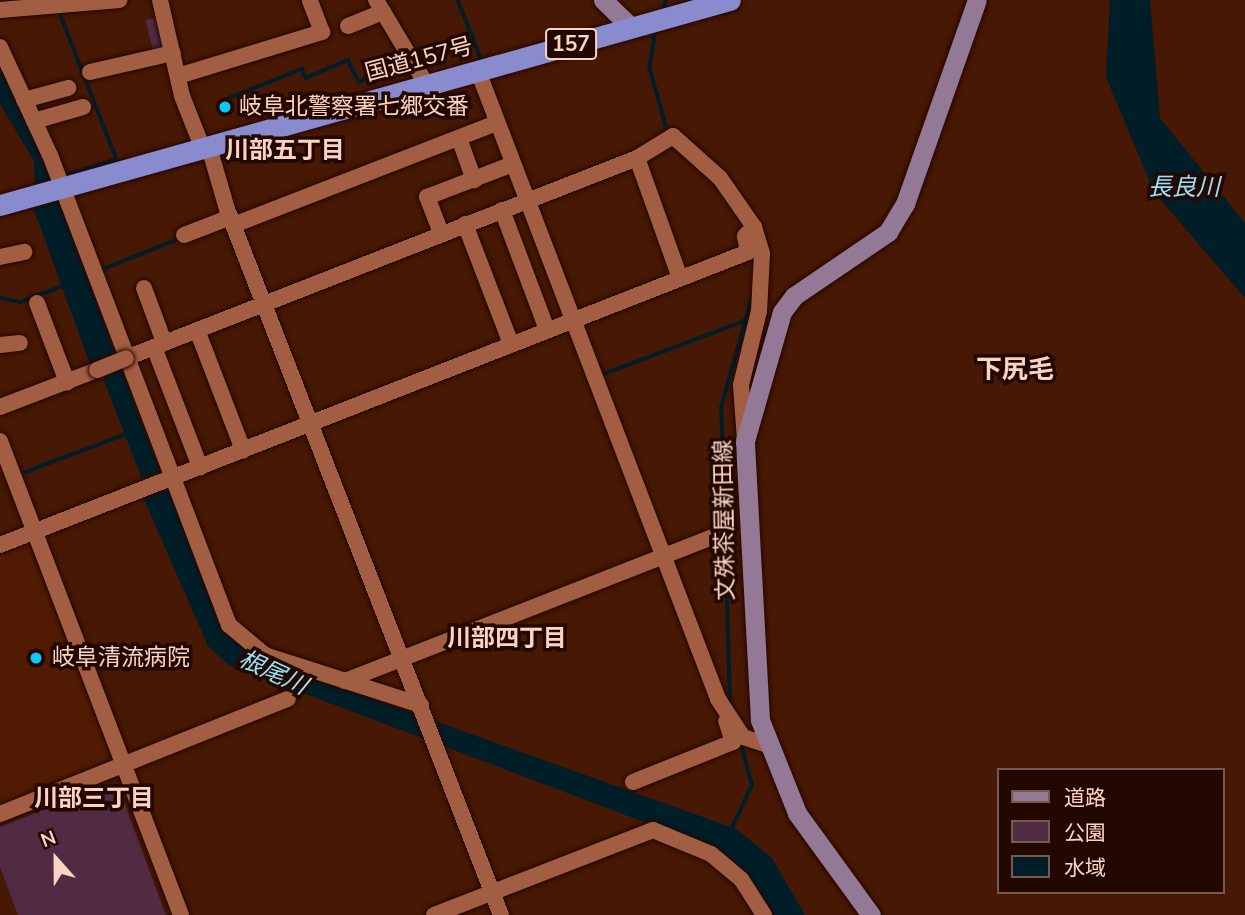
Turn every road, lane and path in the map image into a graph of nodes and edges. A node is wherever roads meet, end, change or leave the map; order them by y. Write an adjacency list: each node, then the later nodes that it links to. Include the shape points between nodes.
1 (120, 0): 8 (street)
2 (160, 0): 12 (street)
3 (310, 0): 15 (street, via 322,32)
4 (603, 0): 10 (main road)
5 (730, 0): 10 (highway, 国道157号 / 157)
6 (977, 0): 53 (main road, 文殊茶屋新田線, via 905,204 888,232 794,296 782,312)
7 (379, 6): 9 (street); 16 (street)
8 (0, 10)
9 (348, 26)
10 (631, 27): 13 (highway, 国道157号 / 157)
11 (0, 47): 18 (street)
12 (173, 53): 14 (street); 15 (street)
13 (482, 70): 16 (highway, 国道157号 / 157); 21 (street)
14 (90, 72)
15 (178, 76): 23 (street)
16 (426, 84): 23 (highway, 国道157号 / 157)
17 (68, 88): 18 (street)
18 (24, 100): 20 (street)
19 (83, 107): 20 (street)
20 (34, 121): 27 (street)
21 (497, 123): 22 (street); 25 (street)
22 (459, 138): 26 (street); 31 (street)
23 (206, 148): 27 (highway, 国道157号 / 157); 31 (street)
24 (637, 158): 28 (street); 33 (street, via 673,136 720,178); 38 (street)
25 (513, 164): 26 (street); 28 (street)
26 (474, 180): 34 (street, via 427,197)
27 (49, 191): 29 (highway, 国道157号 / 157); 56 (street, via 92,274)
28 (527, 201): 30 (street); 42 (street)
29 (0, 205)
30 (502, 210): 32 (street); 44 (street)
31 (234, 220): 35 (street); 41 (street)
32 (465, 224): 34 (street); 46 (street)
33 (754, 226): 38 (street, via 745,236 747,252); 53 (street, via 763,271 741,385)
34 (441, 233): 41 (street)
35 (184, 235)
36 (24, 252): 37 (street)
37 (0, 257)
38 (680, 278): 42 (street)
39 (144, 288): 48 (street)
40 (37, 303): 49 (street)
41 (264, 304): 43 (street); 51 (street)
42 (573, 320): 44 (street); 60 (street)
43 (197, 330): 48 (street); 54 (street)
44 (547, 330): 46 (street)
45 (20, 343): 47 (street)
46 (511, 344): 51 (street)
47 (0, 345)
48 (159, 345): 49 (street, bridge); 55 (street)
49 (67, 382): 50 (street)
50 (0, 407)
51 (313, 423): 54 (street); 61 (street)
52 (0, 441): 57 (street)
53 (745, 441): 66 (main road, 文殊茶屋新田線, via 754,691)
54 (243, 450): 55 (street)
55 (200, 467): 56 (street)
56 (168, 480): 57 (street); 62 (street, via 221,611 240,637 265,655)
57 (33, 532): 59 (street); 67 (street)
58 (718, 535): 60 (street)
59 (0, 545)
60 (665, 556): 61 (street); 64 (street)
61 (403, 659): 62 (street); 65 (street)
62 (345, 681): 65 (street)
63 (288, 699): 67 (street)
64 (719, 699): 66 (street, via 743,737); 68 (street, via 733,742)
65 (422, 709): 70 (street)
66 (766, 745): 75 (main road, 文殊茶屋新田線, via 797,813)
67 (124, 767): 69 (street); 71 (street)
68 (633, 782)
69 (0, 814)
70 (493, 892): 72 (street); 73 (street); 74 (street, via 653,830 711,854 741,879)
71 (181, 915)
72 (434, 915)
73 (501, 915)
74 (764, 915)
75 (871, 915)

